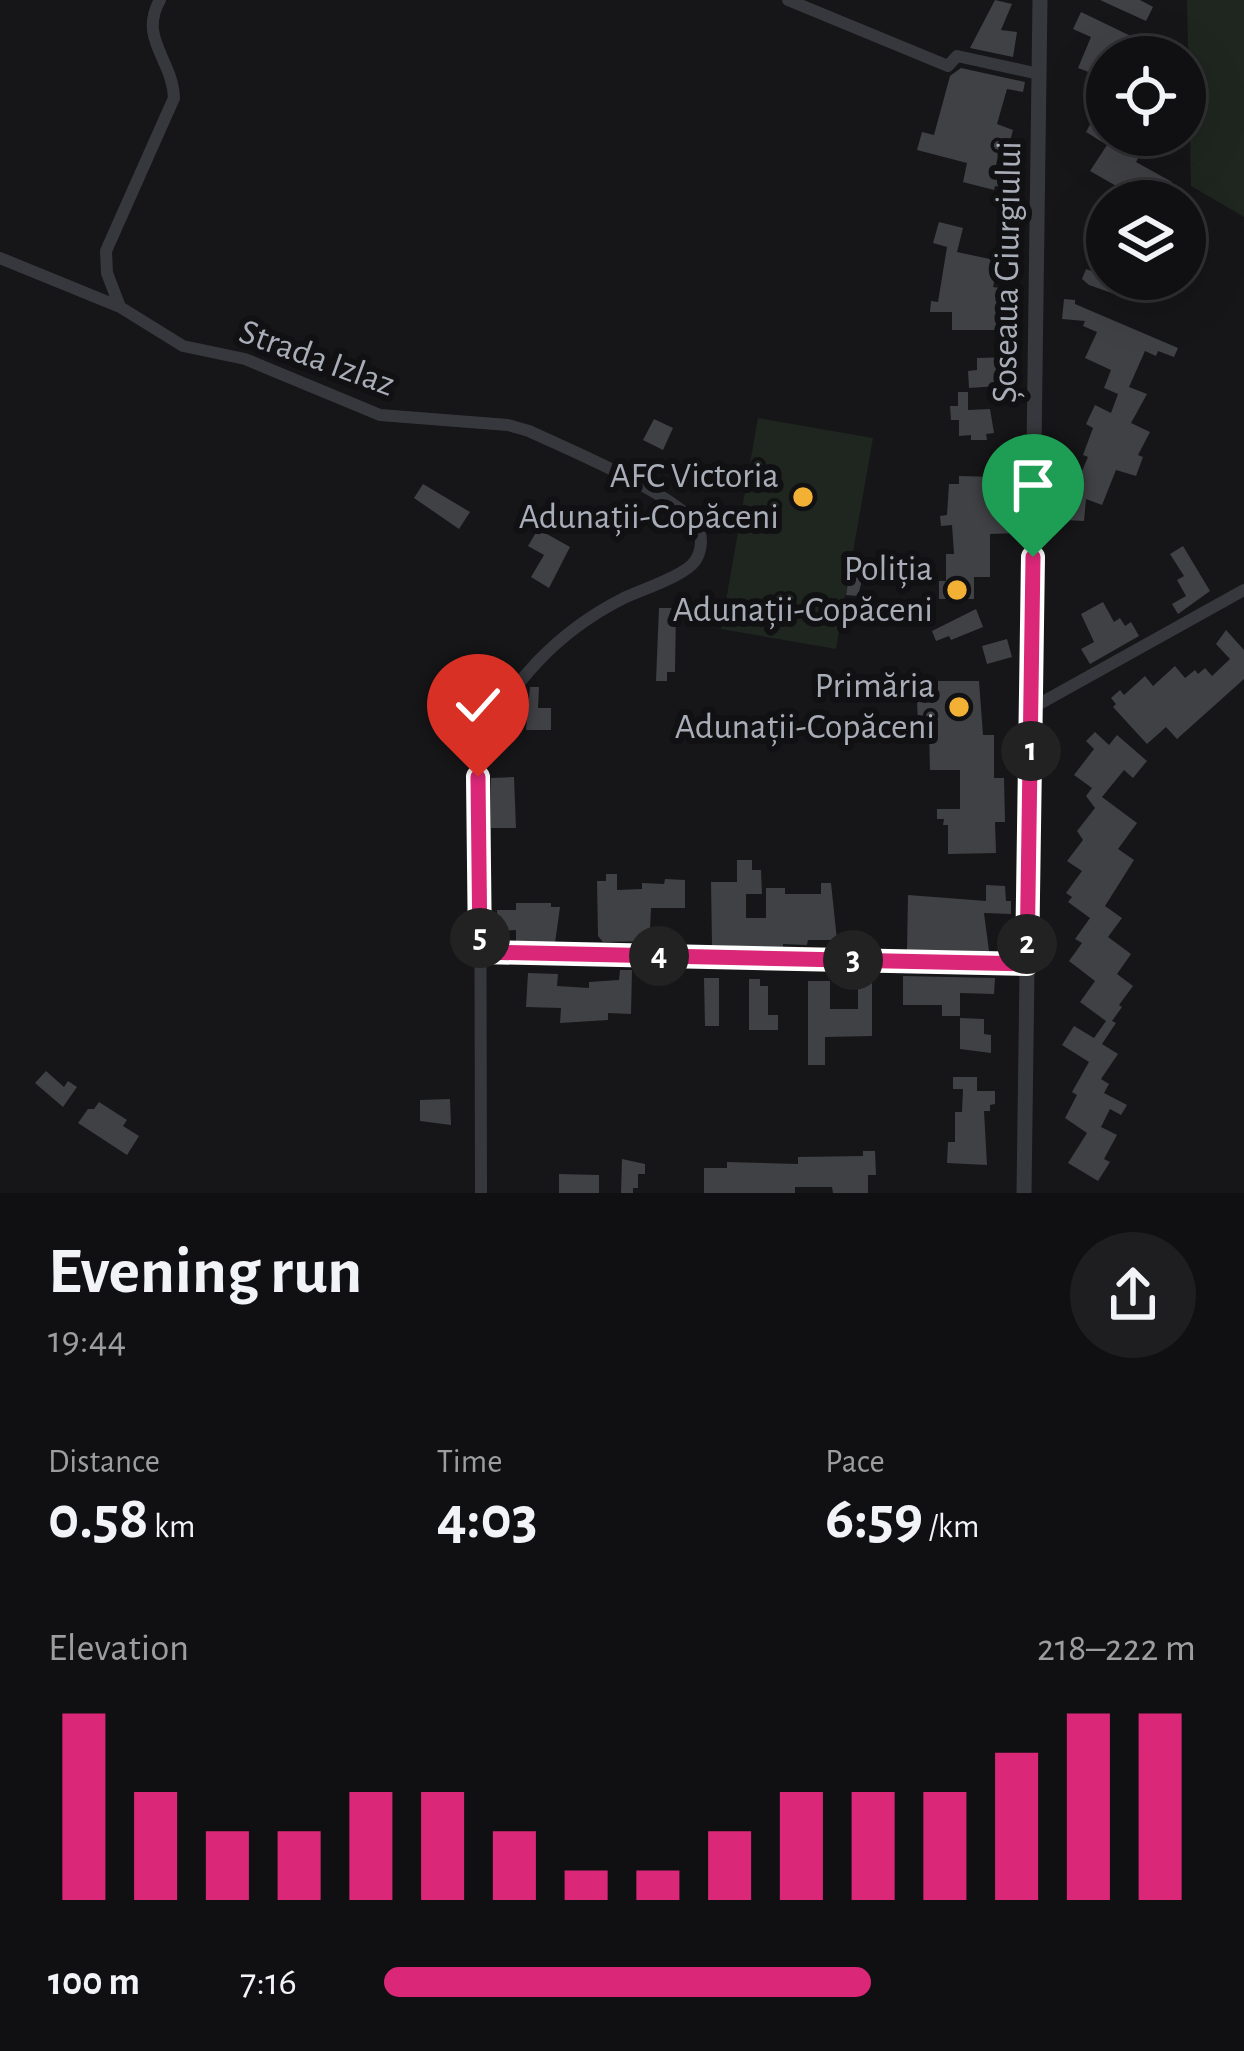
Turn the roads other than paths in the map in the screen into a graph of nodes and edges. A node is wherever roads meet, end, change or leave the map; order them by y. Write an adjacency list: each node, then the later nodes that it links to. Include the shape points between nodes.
1 (160, 0): 6 (street, via 151,34 174,98 106,251)
2 (788, 0): 4 (street, via 948,66 957,56)
3 (1040, 0): 4 (street, Șoseaua Giurgiului)
4 (1039, 74): 8 (street, Șoseaua Giurgiului)
5 (0, 257): 6 (street, Strada Izlaz)
6 (120, 307): 9 (street, Strada Izlaz, via 183,346 245,359 392,419 529,430 662,497 697,526 701,546 692,565 568,632 487,733 478,777)
7 (1244, 590): 8 (street)
8 (1032, 708): 10 (street, Șoseaua Giurgiului)
9 (480, 952): 10 (street); 11 (street, Strada Izlaz)
10 (1027, 964): 12 (street, Șoseaua Giurgiului)
11 (481, 1193)
12 (1024, 1193)

